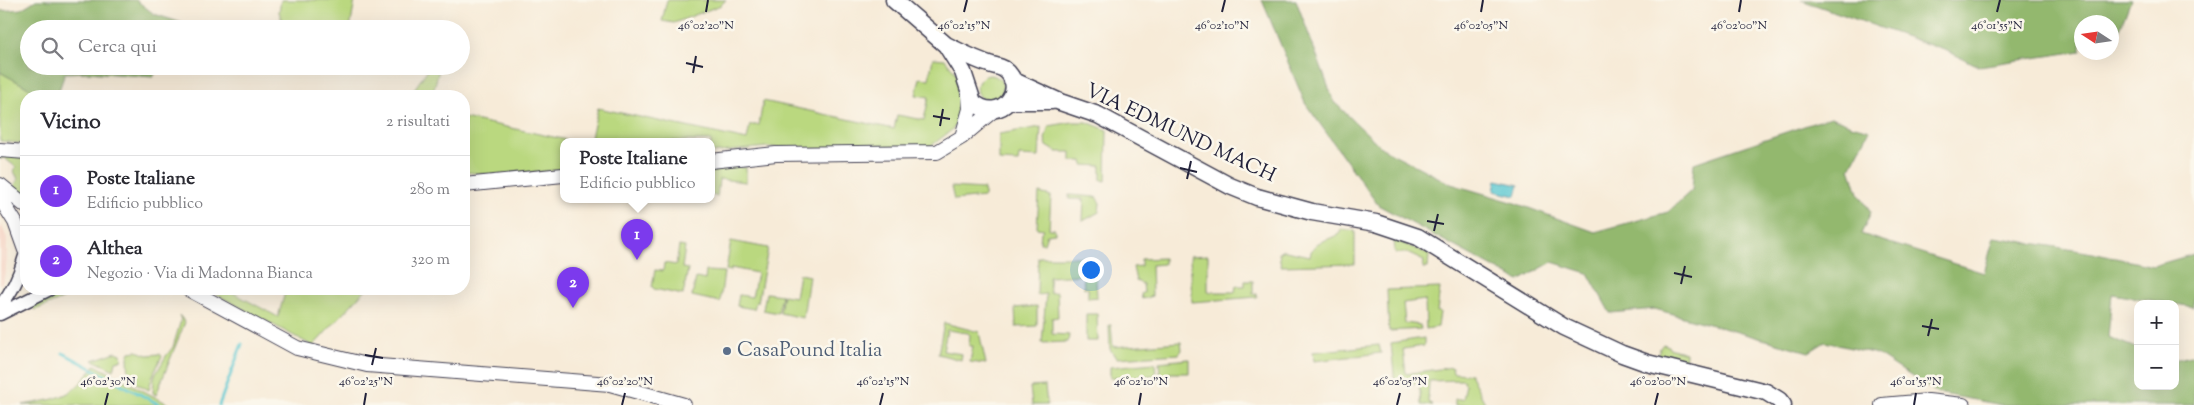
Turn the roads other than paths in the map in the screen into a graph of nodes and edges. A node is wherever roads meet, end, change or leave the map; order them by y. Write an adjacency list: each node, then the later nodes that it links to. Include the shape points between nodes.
1 (894, 0): 2 (main road)
2 (946, 45): 3 (main road); 5 (main road, via 963,72)
3 (990, 64): 4 (main road, via 1004,69); 5 (main road, via 973,72)
4 (1012, 80): 6 (main road); 7 (main road, VIA EDMUND MACH)
5 (968, 90): 8 (main road, via 979,107); 9 (main road, via 970,110)
6 (1009, 101): 7 (main road, VIA EDMUND MACH); 8 (main road)
7 (1060, 102): 24 (main road, VIA EDMUND MACH, via 1098,115 1230,186 1257,197 1312,212 1376,223 1418,237 1564,327 1622,354 1766,392)
8 (994, 110): 9 (main road)
9 (962, 137): 12 (main road, via 943,150 923,154 776,154)
10 (0, 150): 11 (main road)
11 (20, 152)
12 (715, 160)
13 (560, 175): 14 (main road)
14 (470, 184)
15 (0, 185): 17 (main road)
16 (0, 198): 18 (main road)
17 (20, 201)
18 (20, 236)
19 (20, 275): 22 (street)
20 (38, 295): 23 (street)
21 (199, 295): 25 (main road, via 297,348 368,365 610,384)
22 (0, 306)
23 (0, 314)
24 (1781, 403)
25 (684, 405)
26 (1882, 405): 27 (main road, via 1928,401)
27 (1963, 405)

